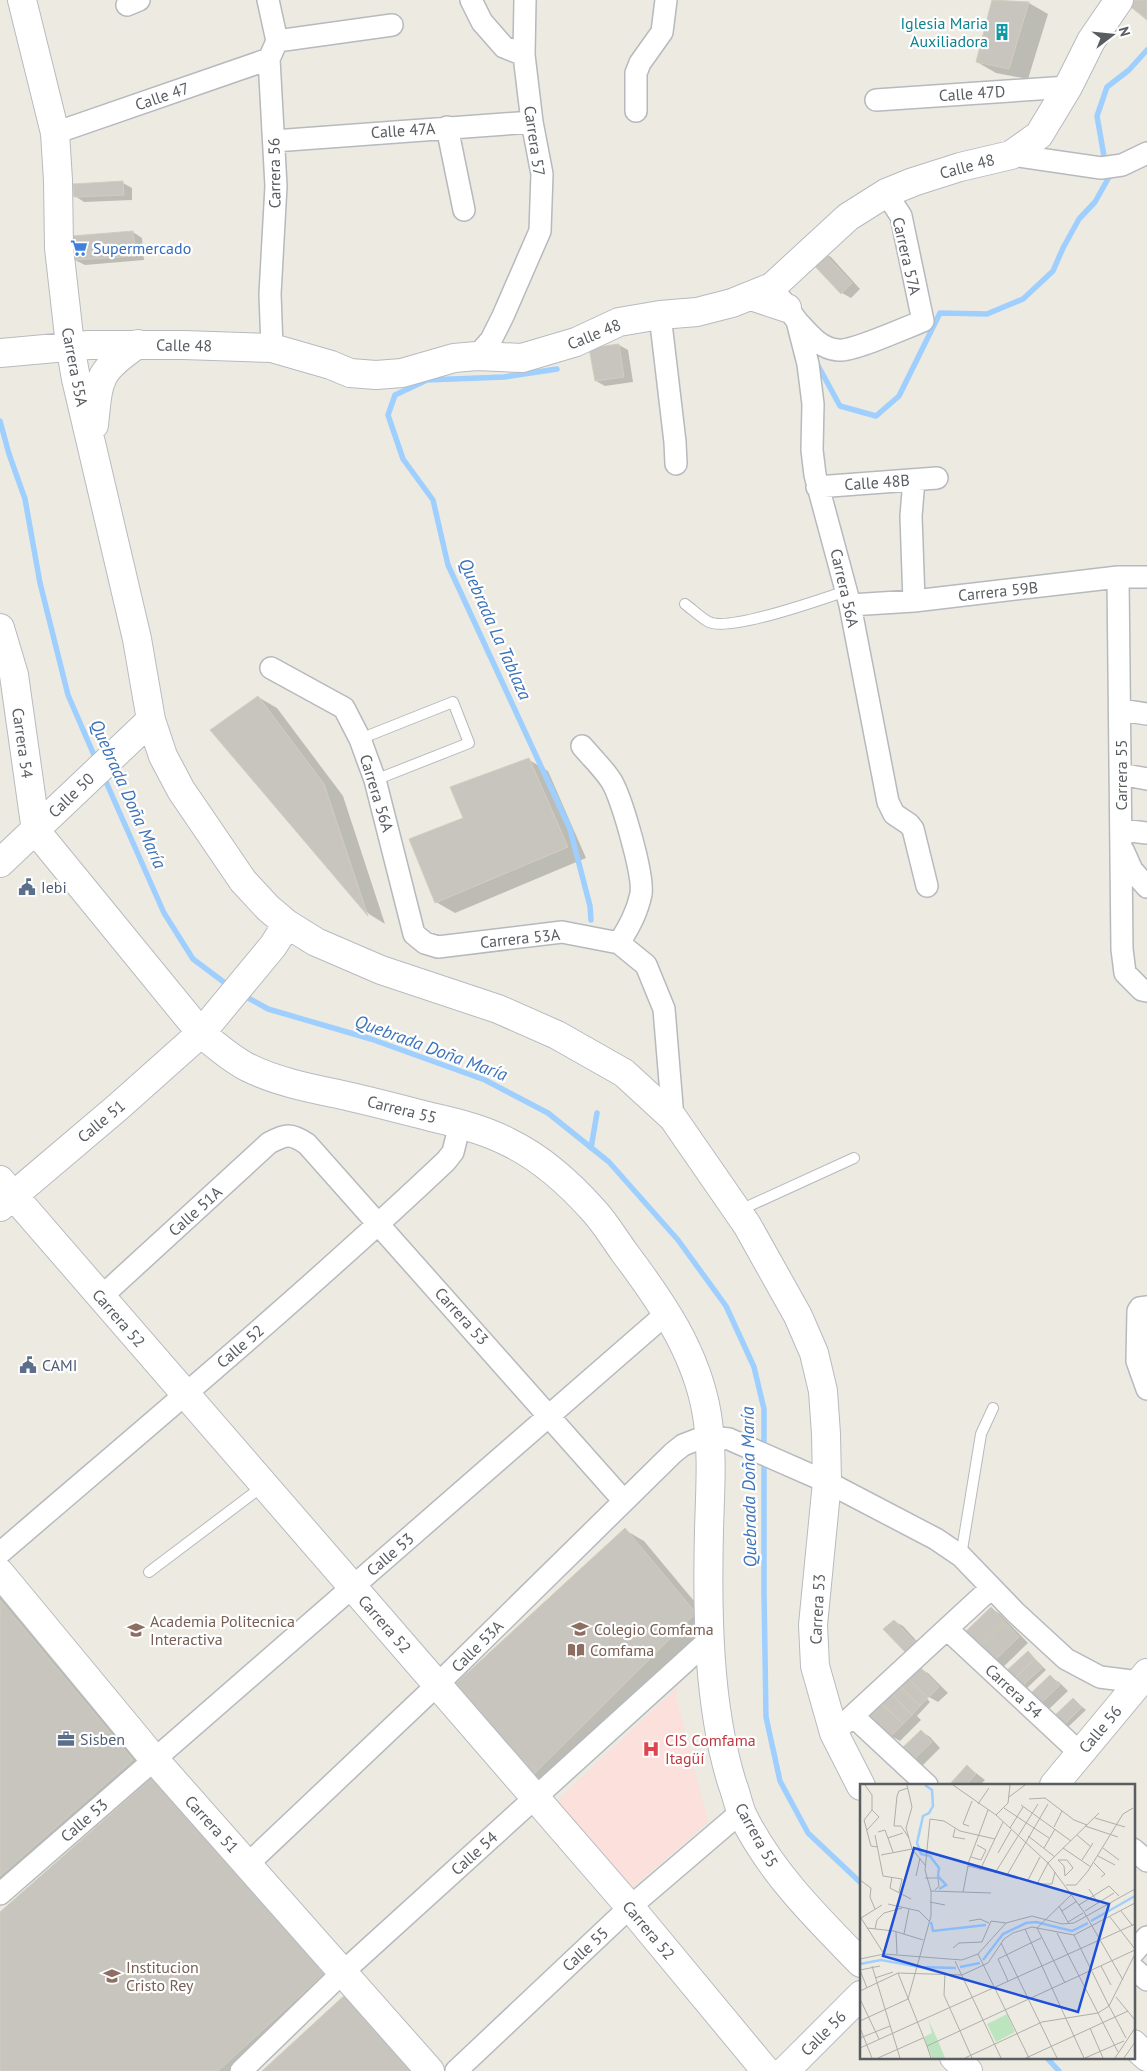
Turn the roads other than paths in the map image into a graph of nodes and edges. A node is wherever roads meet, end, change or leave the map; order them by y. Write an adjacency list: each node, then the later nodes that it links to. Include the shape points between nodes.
1 (268, 0): 8 (street, Carrera 56)
2 (471, 0): 9 (street, via 482,22 504,47)
3 (525, 0): 9 (street, Carrera 57)
4 (666, 0): 12 (street, via 662,32 636,73)
5 (1119, 0): 10 (street, via 1091,41)
6 (24, 1): 15 (street, Carrera 55A)
7 (392, 25): 8 (street, Calle 47)
8 (273, 50): 15 (street, Calle 47); 16 (street, Carrera 56)
9 (524, 55): 13 (street, Carrera 57)
10 (1068, 87): 11 (street, Calle 47D); 18 (street, via 1039,135)
11 (876, 100)
12 (636, 111)
13 (532, 122): 14 (street, Calle 47A); 27 (street, Carrera 57, via 542,174 540,231 491,340)
14 (447, 127): 16 (street, Calle 47A); 20 (street)
15 (55, 133): 24 (street, Carrera 55A, via 59,248)
16 (274, 140): 25 (street, Carrera 56, via 276,186 270,294)
17 (1147, 153): 18 (street, Calle 48, via 1110,166)
18 (1011, 155): 19 (street, Calle 48, via 951,170)
19 (886, 193): 21 (street, Calle 48, via 848,217); 21 (street, Carrera 57A, via 901,216 923,321 838,351 821,344)
20 (464, 210)
21 (776, 303): 22 (street, Calle 48, via 732,303 697,312); 32 (street, Carrera 56A, via 808,364)
22 (660, 315): 27 (street, Calle 48, via 619,322 576,342 522,358); 29 (street)
23 (138, 344): 24 (street, Calle 48); 25 (street, Calle 48); 28 (street, via 105,370 98,389)
24 (70, 345): 26 (street, Calle 48); 28 (street, Carrera 55A)
25 (272, 348): 27 (street, Calle 48, via 350,373 376,376 402,373 454,358)
26 (5, 352)
27 (477, 356)
28 (92, 445): 43 (street, Carrera 55A, via 137,639)
29 (676, 464)
30 (937, 478): 31 (street, Calle 48B)
31 (914, 480): 32 (street, Calle 48B); 36 (street, via 911,516)
32 (817, 487): 35 (street, Carrera 56A)
33 (1118, 577): 34 (street, Carrera 59B); 36 (street, Carrera 59B); 41 (street, Carrera 55)
34 (1147, 578)
35 (848, 598): 36 (street, Carrera 59B); 37 (lane, via 722,624 710,623); 53 (street, Carrera 56A, via 888,802 894,814 913,830)
36 (914, 600)
37 (685, 604)
38 (0, 628): 39 (street, Carrera 54)
39 (4, 654): 49 (street, Carrera 54, via 14,675)
40 (271, 668): 44 (street, Carrera 56A, via 344,708)
41 (1121, 710): 42 (street); 46 (street, Carrera 55)
42 (1147, 714)
43 (146, 724): 49 (street, Calle 50); 55 (street, Carrera 55A, via 181,790 242,881 268,908)
44 (360, 739): 48 (street, Carrera 56A); 48 (lane, via 453,702 469,743)
45 (582, 746): 56 (street, via 611,780 634,848 641,892 634,918)
46 (1120, 774): 47 (street); 51 (street, Carrera 55)
47 (1147, 779)
48 (375, 780): 57 (street, Carrera 56A, via 414,934 425,943)
49 (41, 825): 52 (street, Calle 50); 59 (street, Carrera 55)
50 (1147, 832): 51 (street)
51 (1121, 837): 54 (street, via 1132,870); 58 (street, Carrera 55, via 1125,973)
52 (0, 863)
53 (926, 886)
54 (1147, 887)
55 (280, 935): 59 (street, Calle 51); 60 (street, Carrera 55A, via 316,942 381,970 498,1009 557,1035 624,1073)
56 (619, 943): 57 (street, Carrera 53A, via 562,932); 60 (street, Carrera 53A, via 646,965 664,1009)
57 (438, 947)
58 (1147, 991)
59 (204, 1029): 61 (street, Carrera 55, via 223,1051 271,1077); 64 (street, Calle 51, via 118,1107)
60 (672, 1118): 65 (street, Carrera 53)
61 (460, 1124): 66 (street, Calle 52, via 453,1152 446,1161); 69 (street, Carrera 55, via 508,1142 540,1160 568,1184 596,1213)
62 (295, 1136): 66 (street, Carrera 53, via 308,1144); 67 (street, Calle 51A, via 282,1136 269,1143)
63 (854, 1158): 65 (lane)
64 (4, 1194): 67 (street, Carrera 52)
65 (737, 1212): 75 (street, Carrera 53, via 798,1316 814,1353 824,1391)
66 (379, 1224): 71 (street, Calle 52); 73 (street, Carrera 53)
67 (101, 1297): 71 (street, Carrera 52)
68 (1144, 1308): 70 (street, via 1138,1311 1137,1361)
69 (667, 1313): 73 (street, Calle 53); 74 (street, Carrera 55, via 686,1346 699,1380)
70 (1147, 1389)
71 (185, 1394): 76 (street, Carrera 52); 78 (street, Calle 52)
72 (993, 1408): 79 (lane, via 981,1434)
73 (549, 1414): 77 (street, Carrera 53); 82 (street, Calle 53)
74 (709, 1437): 75 (street, via 736,1442); 77 (street, Calle 53A, via 673,1453); 85 (street, Carrera 55)
75 (827, 1482): 79 (street, via 936,1539); 88 (street, Carrera 53, via 813,1625 815,1666)
76 (263, 1485): 80 (lane); 82 (street, Carrera 52)
77 (624, 1501): 87 (street, Calle 53A)
78 (0, 1553)
79 (961, 1556): 83 (street)
80 (149, 1572)
81 (0, 1573): 90 (street, Carrera 51)
82 (352, 1587): 87 (street, Carrera 52); 90 (street, Calle 53)
83 (991, 1588): 84 (street); 86 (street, via 1066,1659 1100,1677 1122,1682)
84 (947, 1629): 88 (street); 89 (street, Carrera 54)
85 (710, 1639): 94 (street, Calle 54); 95 (street, Carrera 55, via 718,1719 727,1767)
86 (1143, 1678): 89 (street, Calle 56)
87 (438, 1684): 94 (street, Carrera 52); 98 (street, Calle 53A)
88 (844, 1725): 91 (street, Carrera 53); 92 (street)
89 (1080, 1753): 93 (street, Calle 56)
90 (154, 1759): 98 (street, Carrera 51); 99 (street, Calle 53)
91 (860, 1784)
92 (926, 1784)
93 (1057, 1784)
94 (535, 1798): 100 (street, Carrera 52); 105 (street, Calle 54)
95 (741, 1812): 100 (street, Calle 55); 103 (street, Carrera 55, via 770,1862 804,1905)
96 (1134, 1850): 97 (street)
97 (1147, 1861)
98 (248, 1864): 105 (street, Carrera 51)
99 (0, 1894)
100 (630, 1907): 113 (street, Calle 55); 114 (street, Carrera 52)
101 (1147, 1937): 102 (street)
102 (1134, 1953)
103 (860, 1962)
104 (1134, 1969): 106 (street)
105 (343, 1972): 111 (street, Calle 54); 112 (street, Carrera 51)
106 (1147, 1980)
107 (860, 1996): 115 (street, Calle 56)
108 (1134, 2045): 109 (street)
109 (1147, 2057)
110 (955, 2058): 116 (street)
111 (242, 2071)
112 (430, 2071)
113 (456, 2071)
114 (766, 2071)
115 (785, 2071)
116 (968, 2071)

